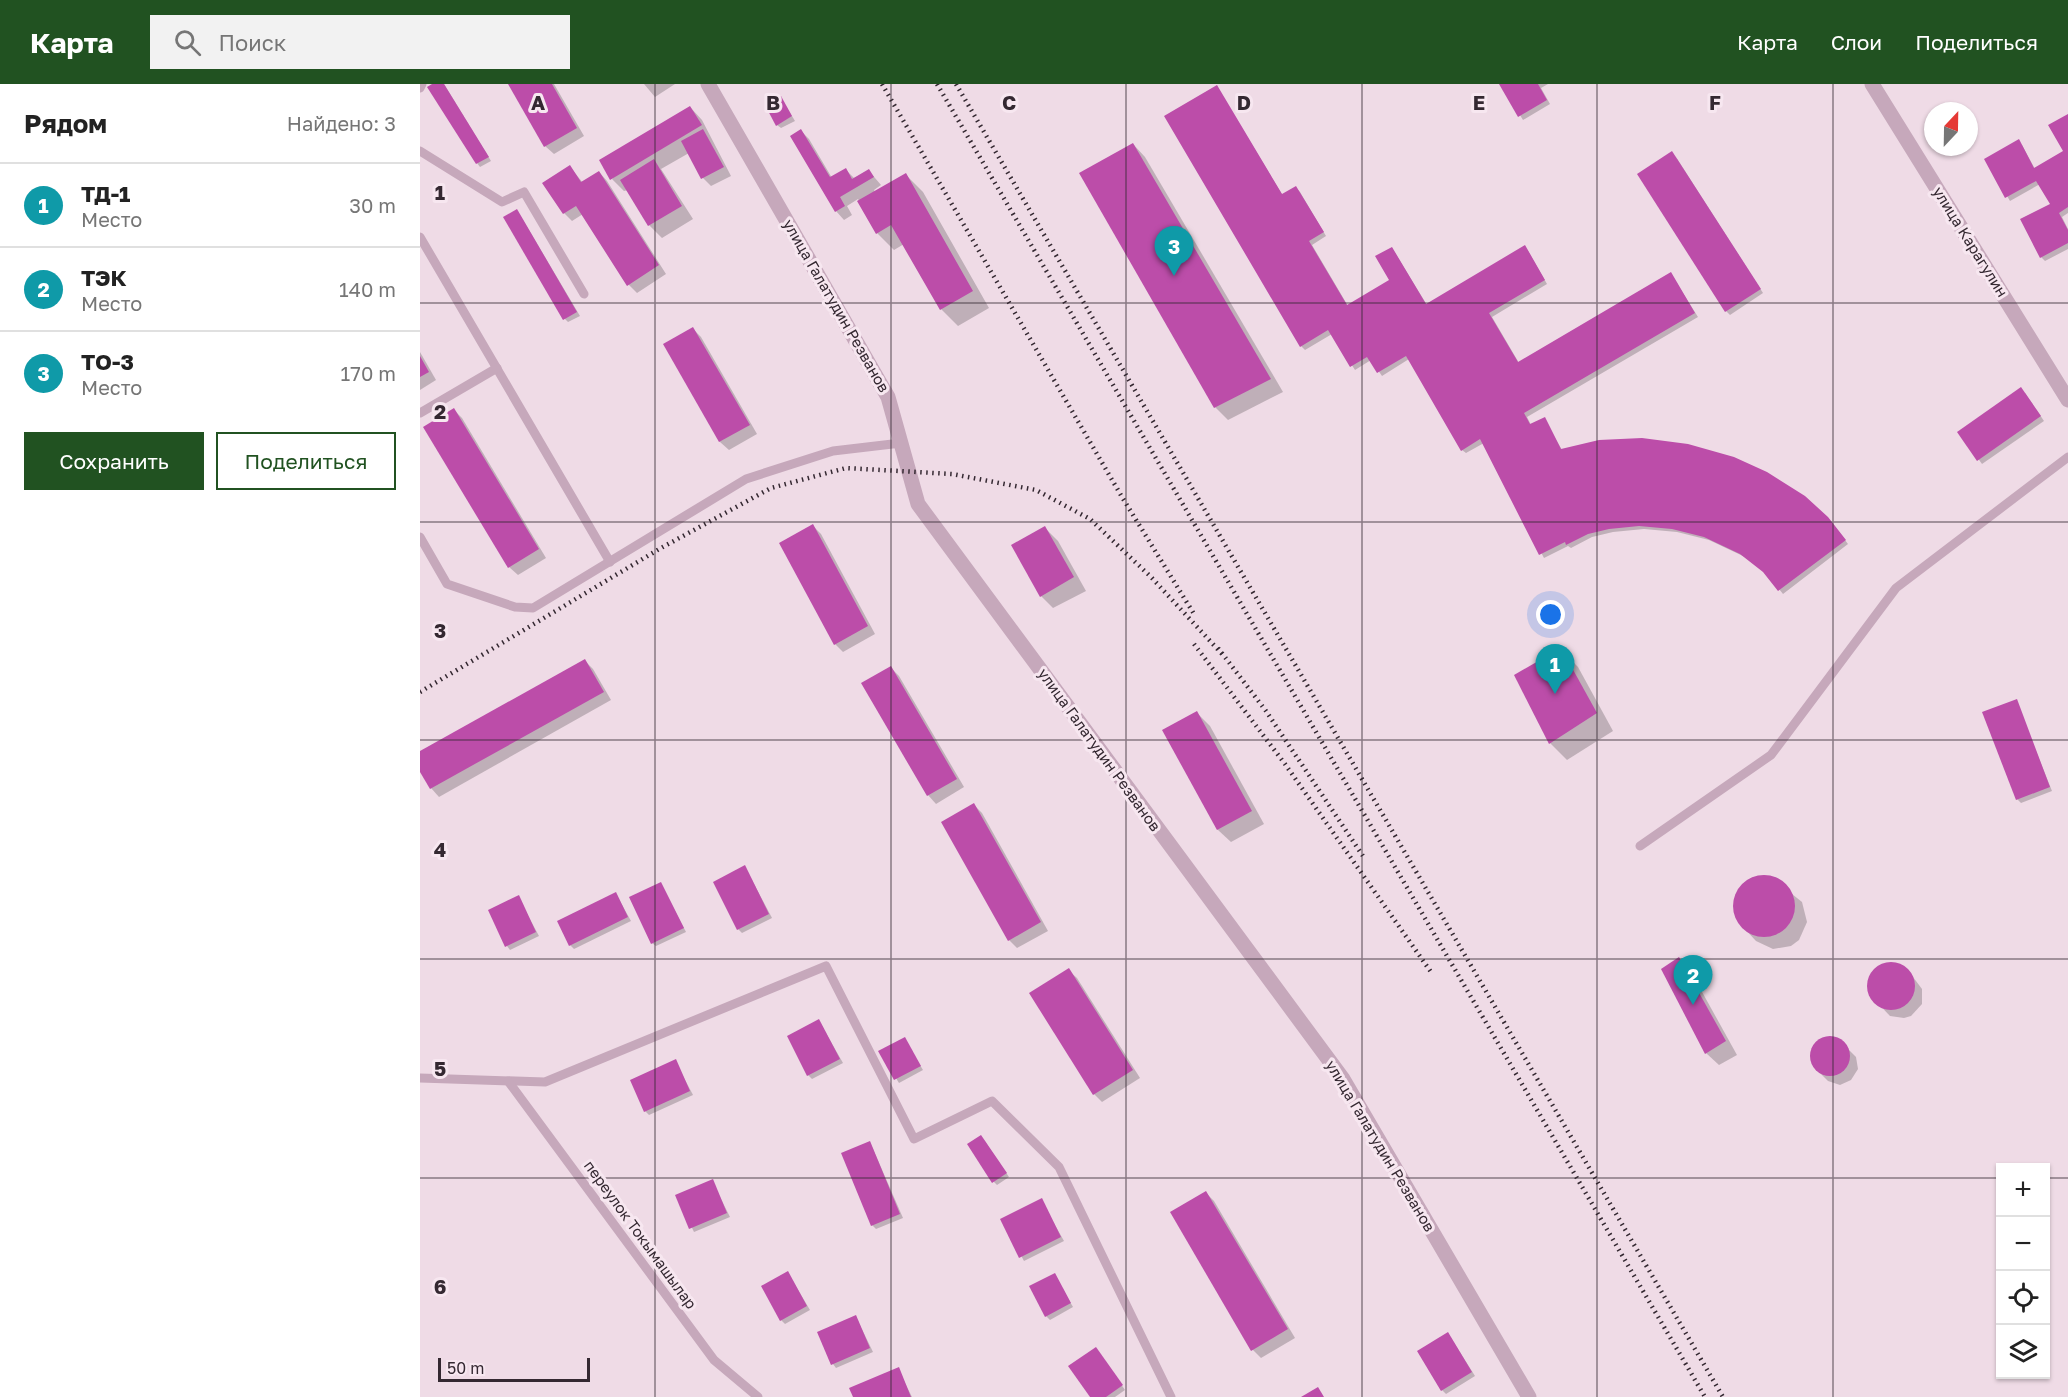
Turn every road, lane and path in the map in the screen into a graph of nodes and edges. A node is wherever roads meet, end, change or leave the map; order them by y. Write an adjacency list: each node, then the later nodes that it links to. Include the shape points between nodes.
1 (708, 84): 9 (street, улица Галатудин Резванов, via 888,397)
2 (1872, 84): 7 (street, улица Карагулин)
3 (420, 151): 5 (lane, via 502,202 524,192)
4 (420, 237): 6 (lane)
5 (584, 294)
6 (497, 368): 8 (lane); 12 (lane)
7 (2068, 400)
8 (420, 413)
9 (901, 444): 12 (lane, via 833,451 746,479); 18 (street, улица Галатудин Резванов, via 918,504 1343,1079)
10 (2068, 458): 13 (lane, via 1896,588 1771,755)
11 (420, 537): 12 (lane, via 447,584 515,607 533,608)
12 (610, 562)
13 (1640, 846)
14 (420, 1078): 15 (lane)
15 (508, 1081): 16 (lane, переулок Токымашылар, via 714,1360); 17 (lane, via 545,1082 826,966 914,1139 992,1101 1059,1167)
16 (758, 1397)
17 (1171, 1397)
18 (1529, 1397)

